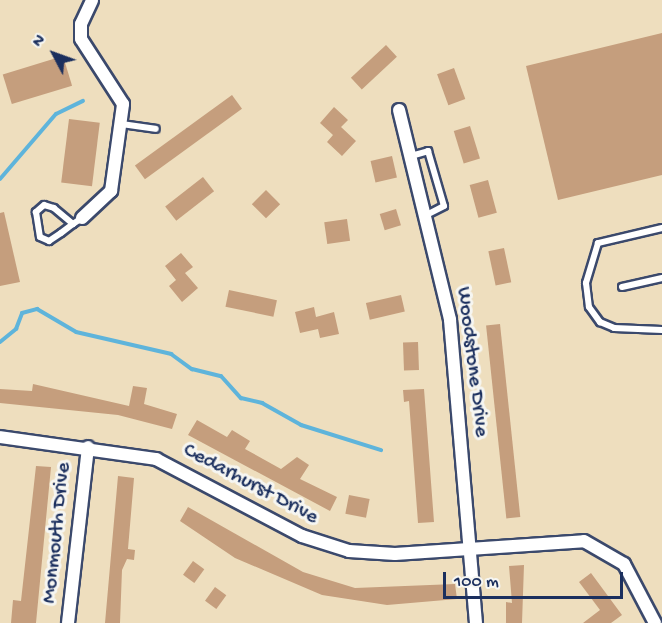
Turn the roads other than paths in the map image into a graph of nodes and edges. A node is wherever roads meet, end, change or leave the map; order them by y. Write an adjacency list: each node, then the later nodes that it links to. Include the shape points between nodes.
1 (92, 0): 3 (street, via 81,24 81,39 120,92)
2 (399, 110): 5 (street, Woodstone Drive)
3 (121, 124): 4 (lane); 7 (street, via 109,195)
4 (156, 129)
5 (411, 156): 6 (street, Woodstone Drive); 6 (lane, via 428,151 444,206)
6 (426, 215): 14 (street, Woodstone Drive, via 450,320)
7 (78, 221): 7 (lane, via 49,241 40,237 36,212 44,206 54,208)
8 (662, 228): 11 (lane, via 598,243 586,283 589,307 600,322 615,328)
9 (662, 278): 10 (lane)
10 (622, 287)
11 (662, 330)
12 (0, 437): 13 (street, Cedarhurst Drive)
13 (88, 447): 14 (street, Cedarhurst Drive, via 179,468 286,528 334,547 395,554); 15 (street, Monmouth Drive)
14 (472, 547): 16 (street, Woodstone Drive); 17 (street, Cedarhurst Drive, via 568,539 595,544 630,572)
15 (68, 623)
16 (476, 623)
17 (655, 623)

